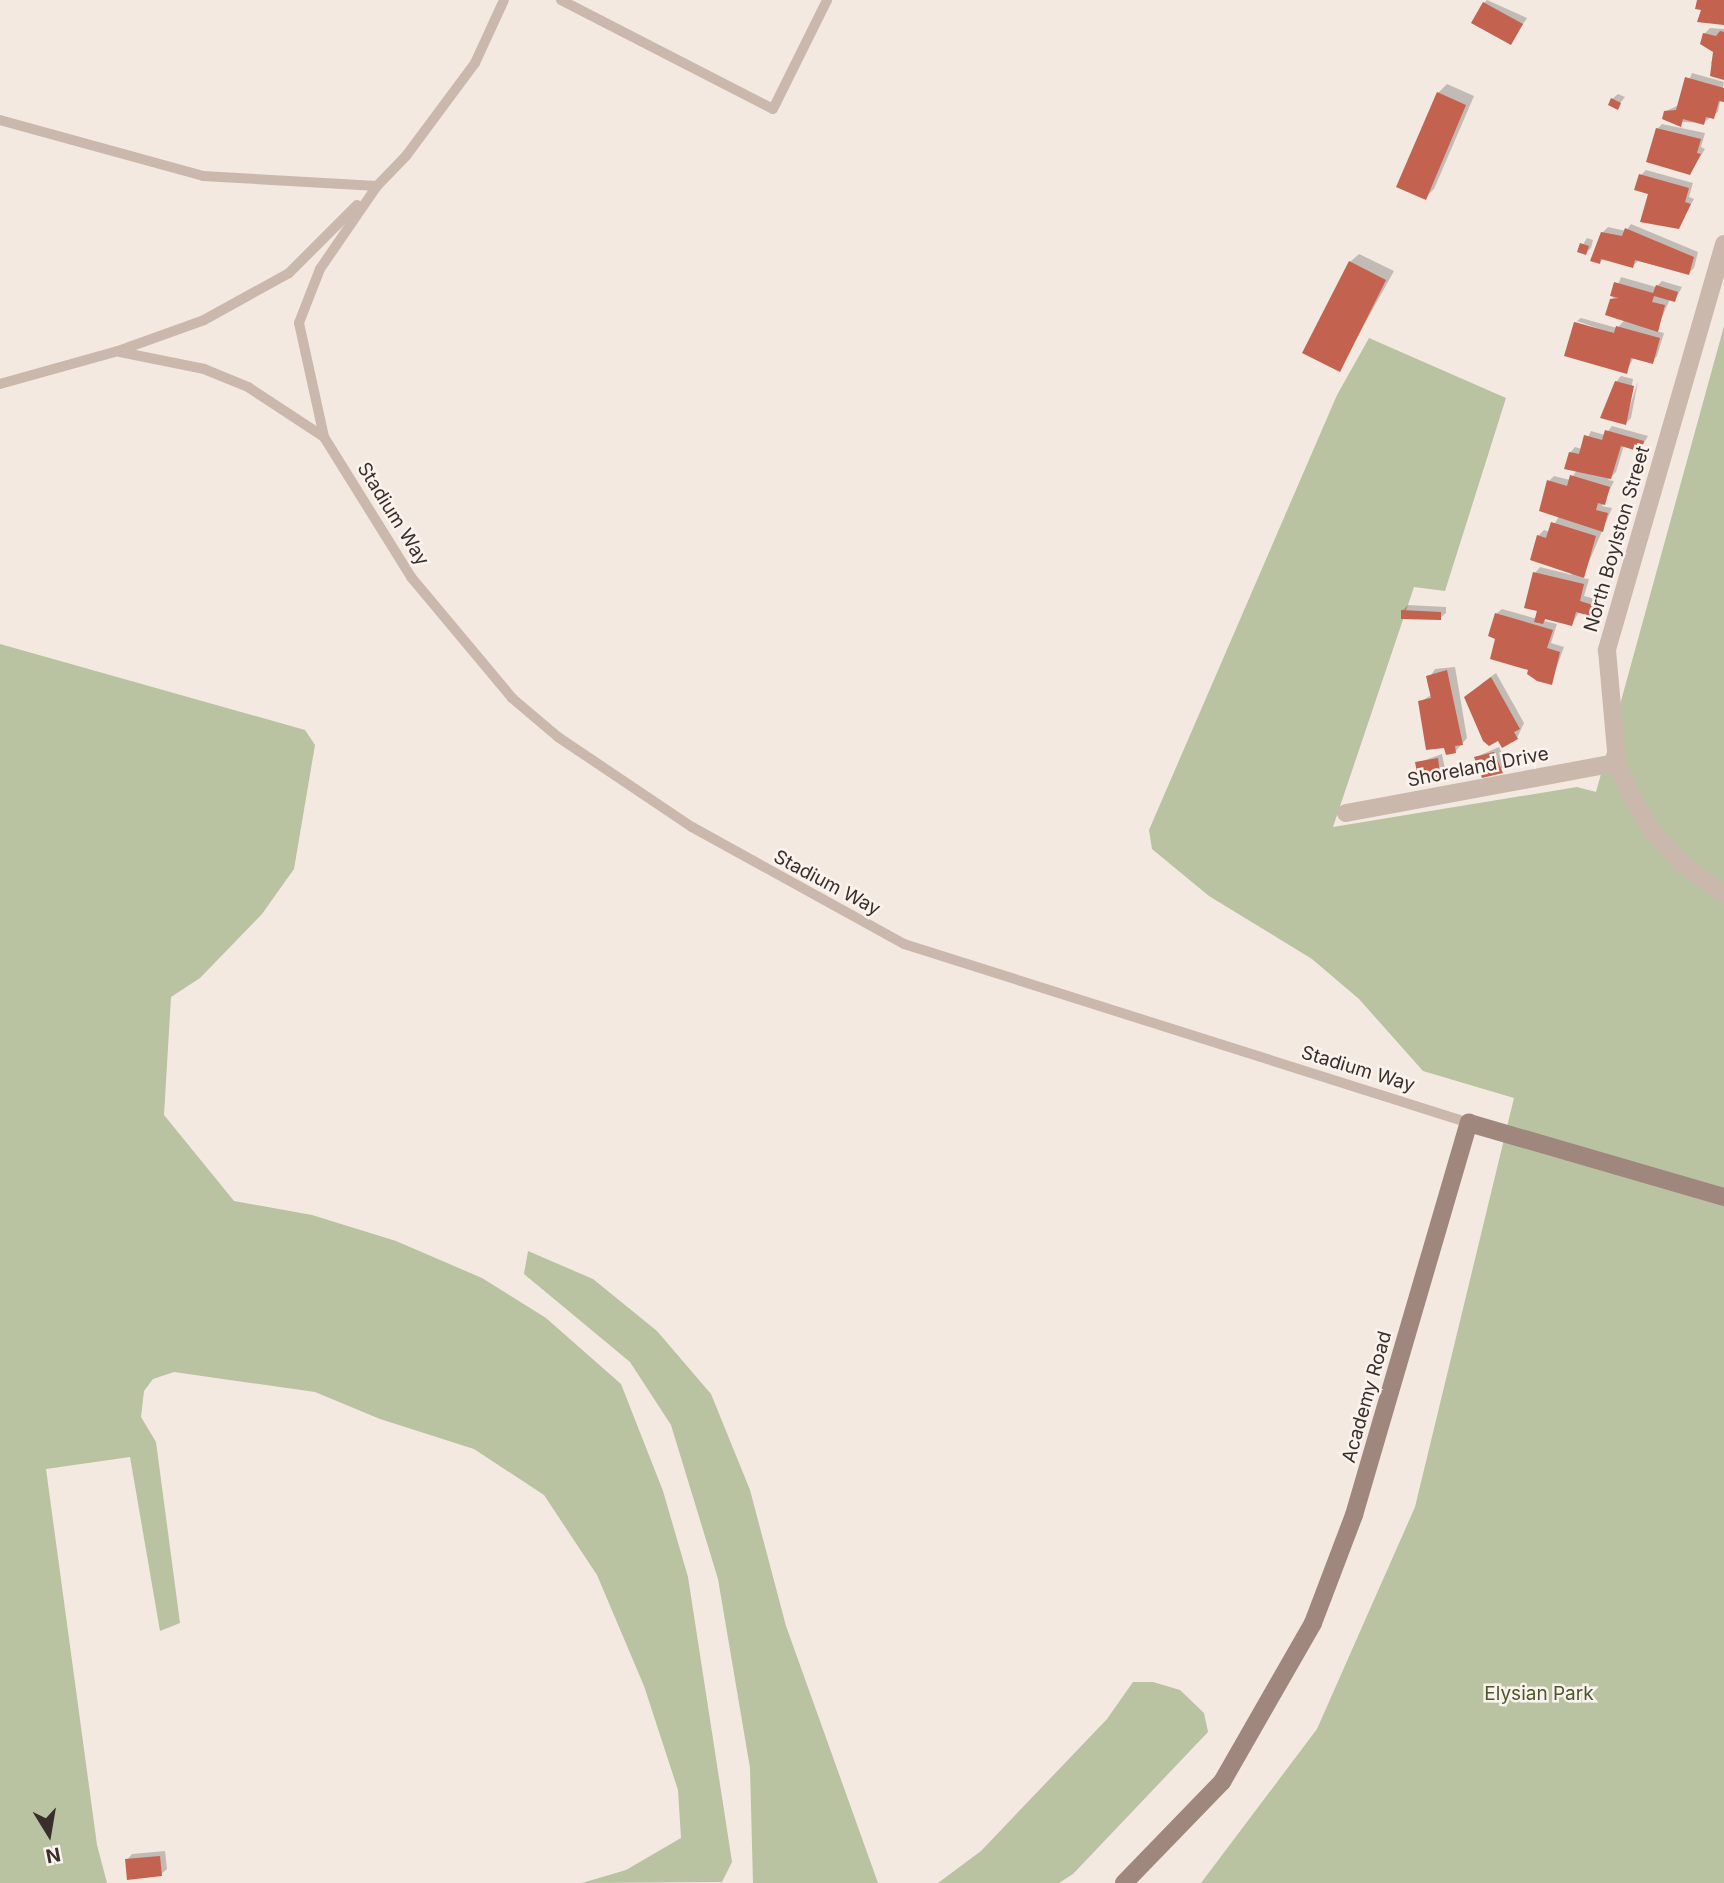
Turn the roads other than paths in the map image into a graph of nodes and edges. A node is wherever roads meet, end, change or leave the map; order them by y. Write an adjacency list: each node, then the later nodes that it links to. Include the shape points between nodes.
1 (504, 0): 5 (lane, via 475,63 406,156)
2 (561, 0): 3 (lane, via 773,109)
3 (827, 0)
4 (0, 120): 5 (lane, via 202,176)
5 (377, 186): 7 (lane, via 289,273 204,320); 9 (lane, Stadium Way, via 320,269 299,323)
6 (1724, 244): 10 (street, North Boylston Street, via 1607,650)
7 (118, 351): 8 (lane); 9 (lane, Stadium Way, via 204,369 248,387)
8 (0, 384)
9 (324, 437): 13 (lane, Stadium Way, via 411,577 512,698 558,737 692,827 904,944)
10 (1616, 762): 11 (street, Shoreland Drive); 12 (street, North Boylston Street, via 1655,835 1683,865)
11 (1346, 813)
12 (1724, 894)
13 (1469, 1123): 14 (main road); 15 (main road, Academy Road, via 1354,1515 1313,1623 1222,1782)
14 (1724, 1197)
15 (1124, 1883)

